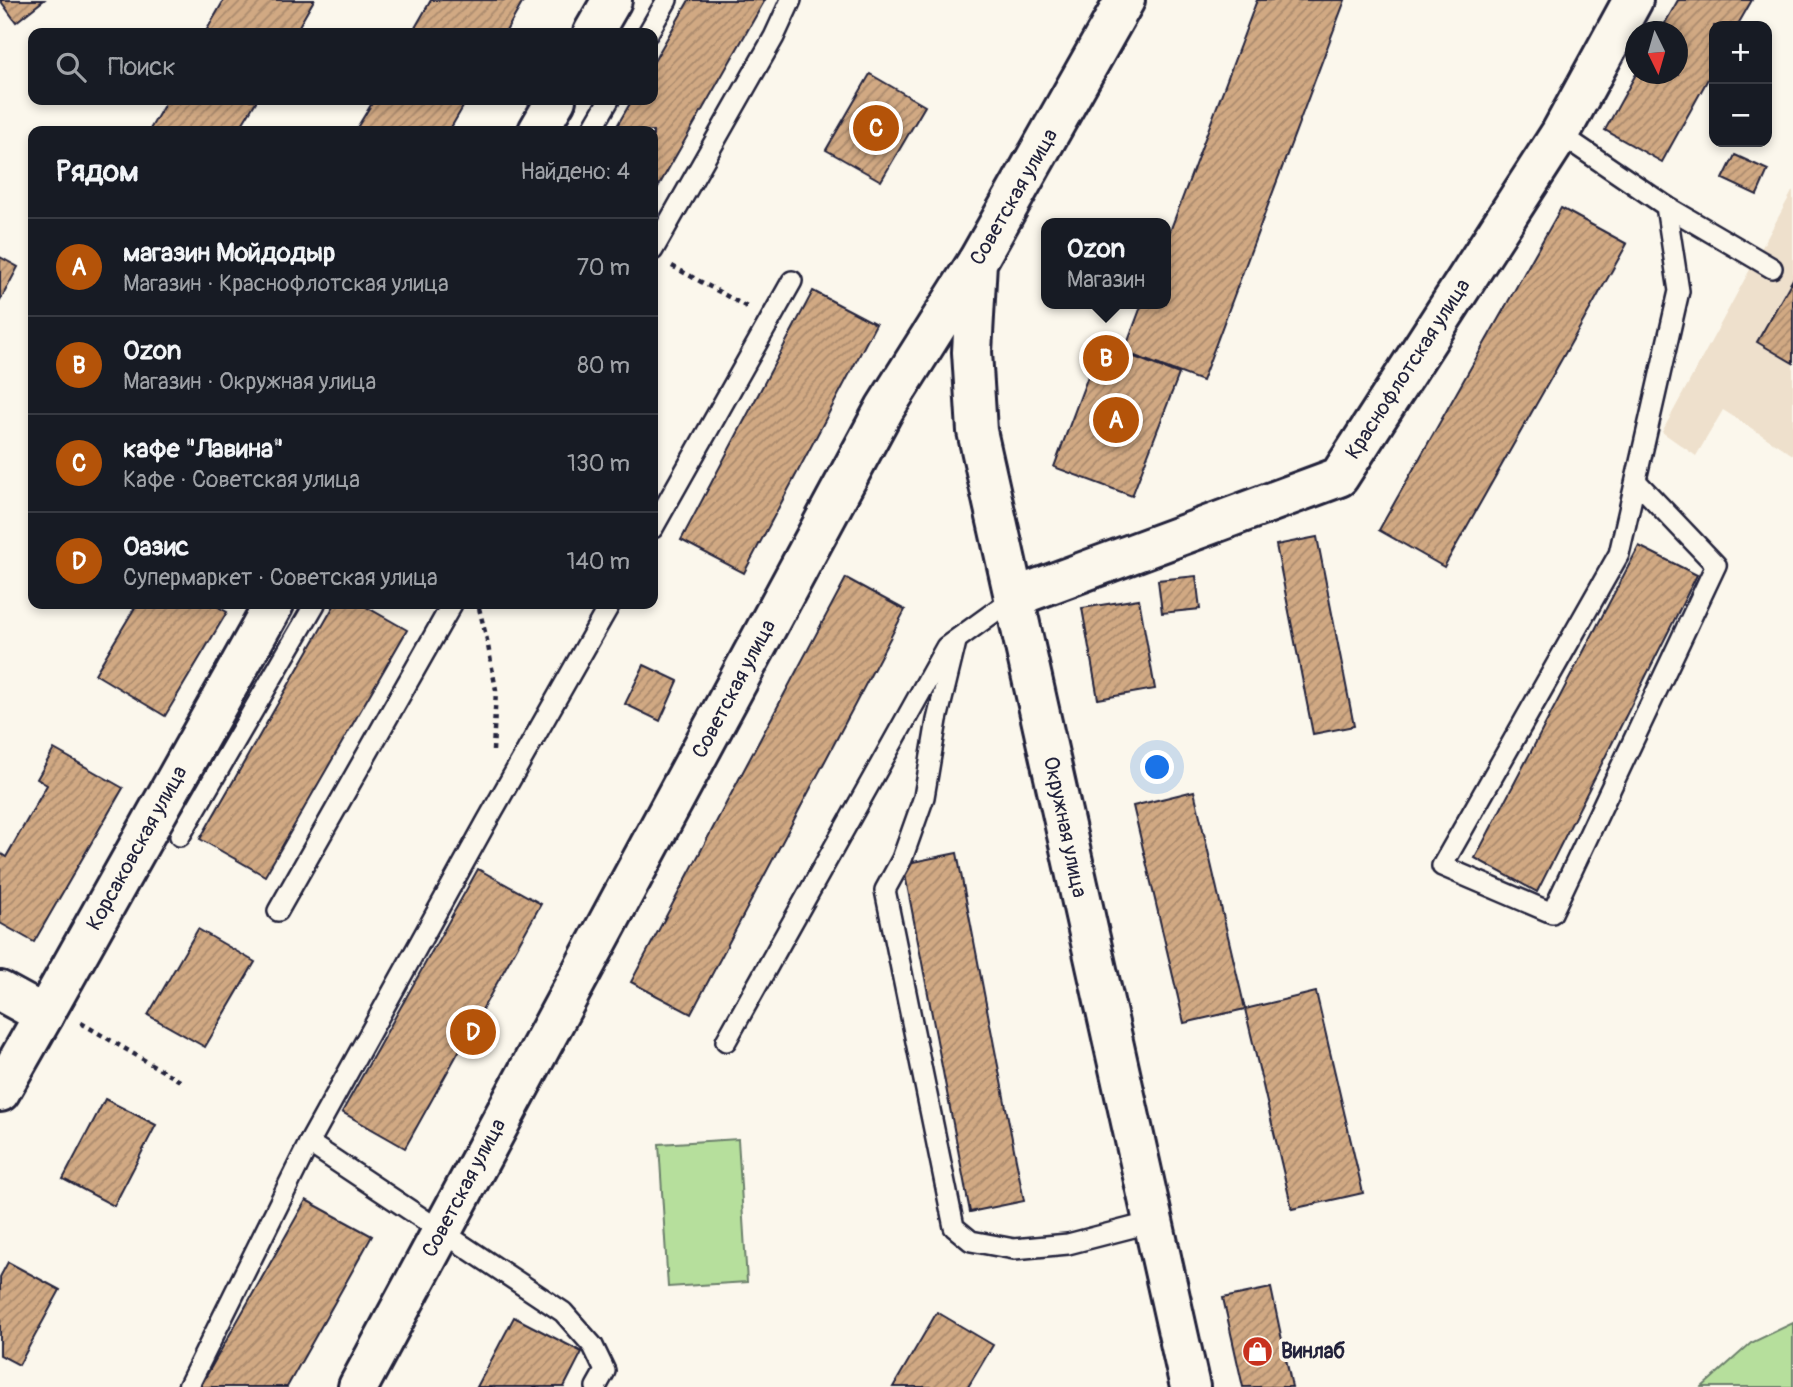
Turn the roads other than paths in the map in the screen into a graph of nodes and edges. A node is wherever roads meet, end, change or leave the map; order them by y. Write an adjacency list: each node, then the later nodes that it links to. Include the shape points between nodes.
1 (611, 0): 6 (street)
2 (667, 0): 7 (lane)
3 (791, 0): 14 (lane)
4 (1125, 0): 15 (street, Советская улица)
5 (1633, 0): 12 (street, Краснофлотская улица)
6 (596, 28)
7 (651, 28)
8 (553, 105): 10 (street)
9 (606, 105): 11 (lane)
10 (541, 126)
11 (594, 126)
12 (1560, 134): 13 (lane); 20 (street, Краснофлотская улица, via 1339,477)
13 (1665, 206): 16 (lane); 18 (lane, via 1679,291)
14 (659, 256)
15 (977, 262): 20 (street, Окружная улица, via 972,352 977,431); 34 (street, Советская улица, via 886,408)
16 (1772, 268)
17 (792, 281): 19 (lane)
18 (1636, 481): 18 (lane, via 1619,554 1442,866 1552,913 1716,565)
19 (658, 519)
20 (1015, 597): 25 (lane); 33 (street, Окружная улица)
21 (271, 609): 29 (street, Корсаковская улица)
22 (312, 609): 26 (lane)
23 (449, 609): 27 (lane)
24 (607, 609): 32 (lane)
25 (956, 642): 30 (lane, via 946,647); 33 (lane, via 924,797 902,859 885,890 954,1227 971,1241 1014,1249 1068,1244)
26 (180, 836)
27 (278, 911)
28 (0, 991): 29 (street)
29 (62, 1019): 31 (street, Корсаковская улица)
30 (726, 1041)
31 (0, 1092)
32 (309, 1143): 34 (lane); 35 (lane)
33 (1153, 1223): 38 (street, Окружная улица)
34 (441, 1231): 36 (street, Советская улица); 37 (lane, via 563,1312 593,1346 605,1371)
35 (188, 1387)
36 (358, 1387)
37 (596, 1387)
38 (1189, 1387)

